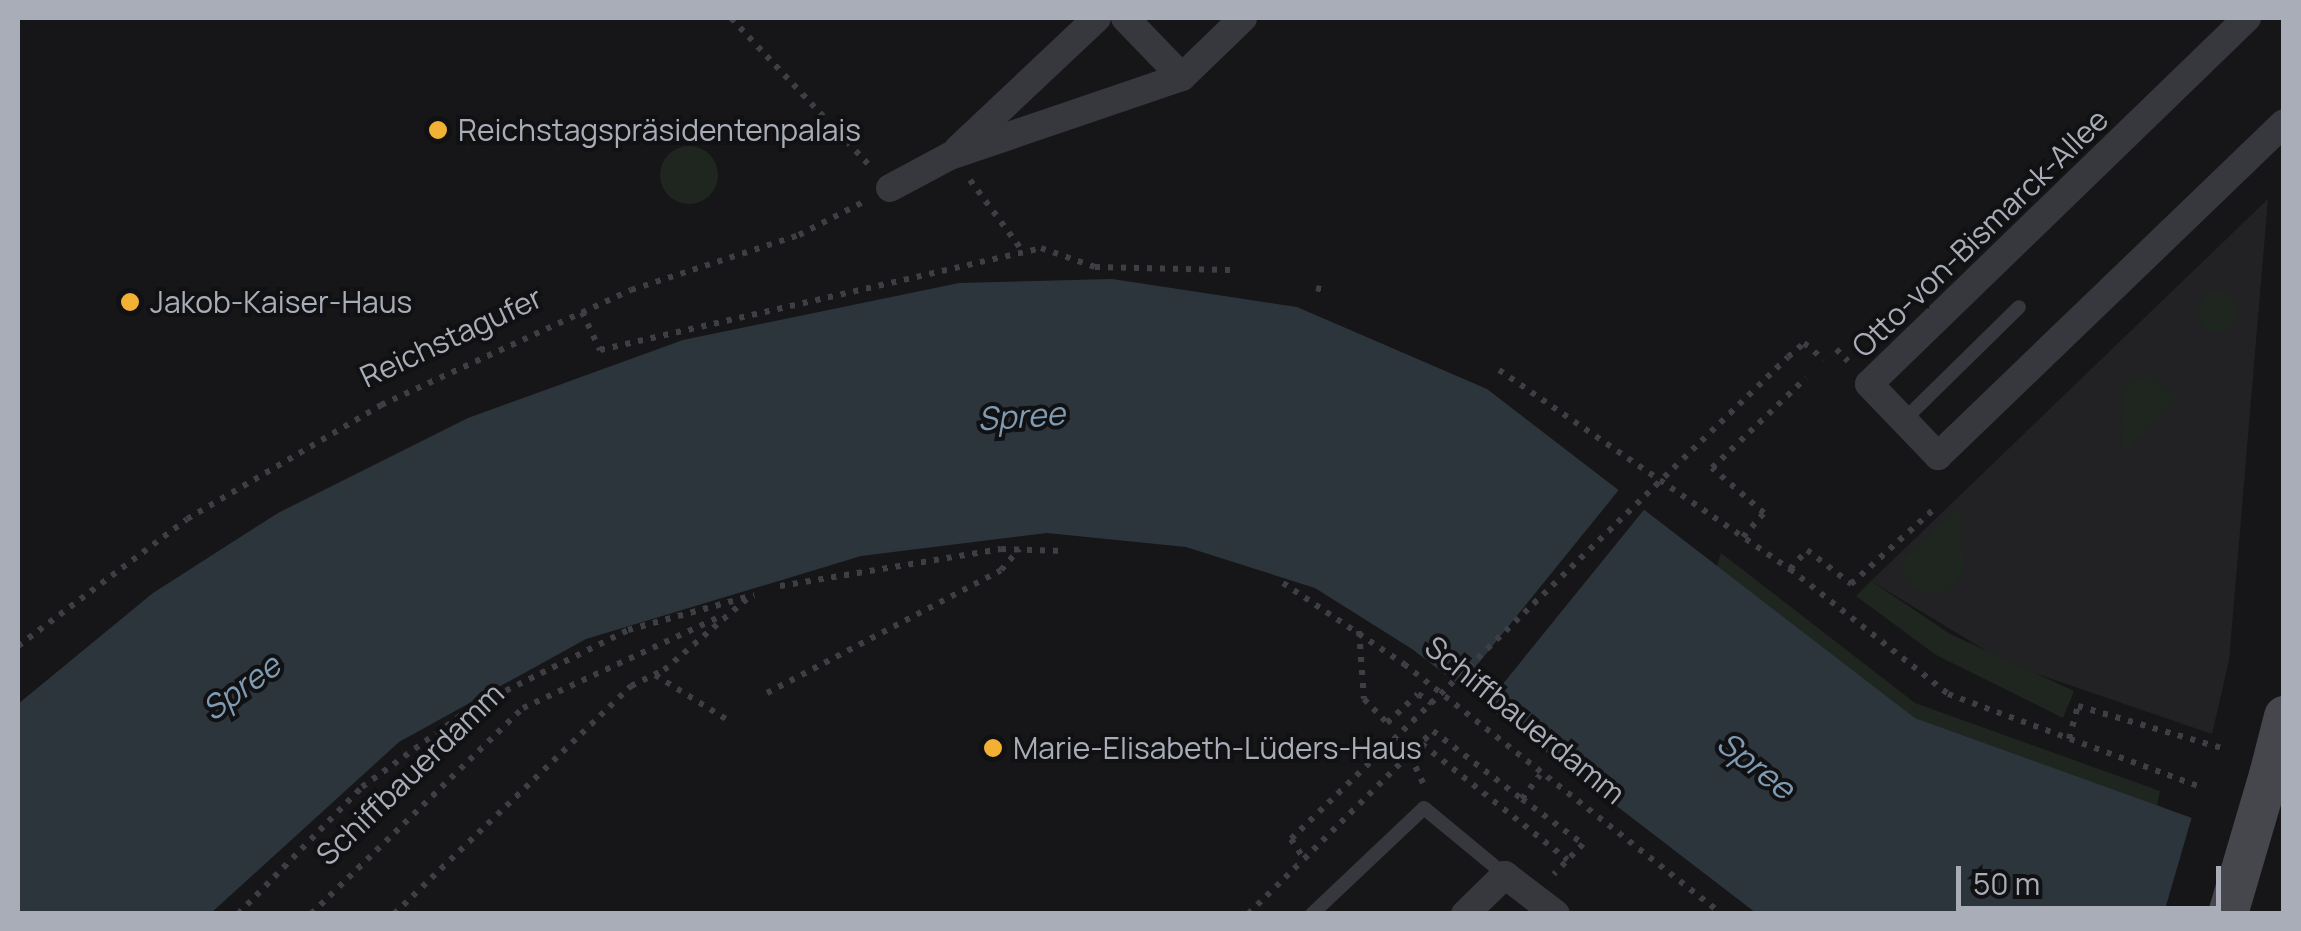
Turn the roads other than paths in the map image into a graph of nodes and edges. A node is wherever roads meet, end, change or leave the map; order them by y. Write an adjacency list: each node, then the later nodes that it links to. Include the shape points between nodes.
1 (1097, 18): 7 (street)
2 (1125, 18): 5 (street)
3 (1243, 18): 5 (street)
4 (2247, 18): 10 (street, Otto-von-Bismarck-Allee, via 1869,384)
5 (1182, 77): 7 (street)
6 (2284, 123): 10 (street, Otto-von-Bismarck-Allee, via 1938,456)
7 (950, 156): 8 (street)
8 (890, 188)
9 (2019, 307): 10 (lane)
10 (1904, 420)
11 (2284, 716): 16 (street, bridge)
12 (1505, 875): 13 (lane, via 1424,808); 14 (street); 15 (street)
13 (1312, 914)
14 (1465, 914)
15 (1556, 914)
16 (2228, 914)

